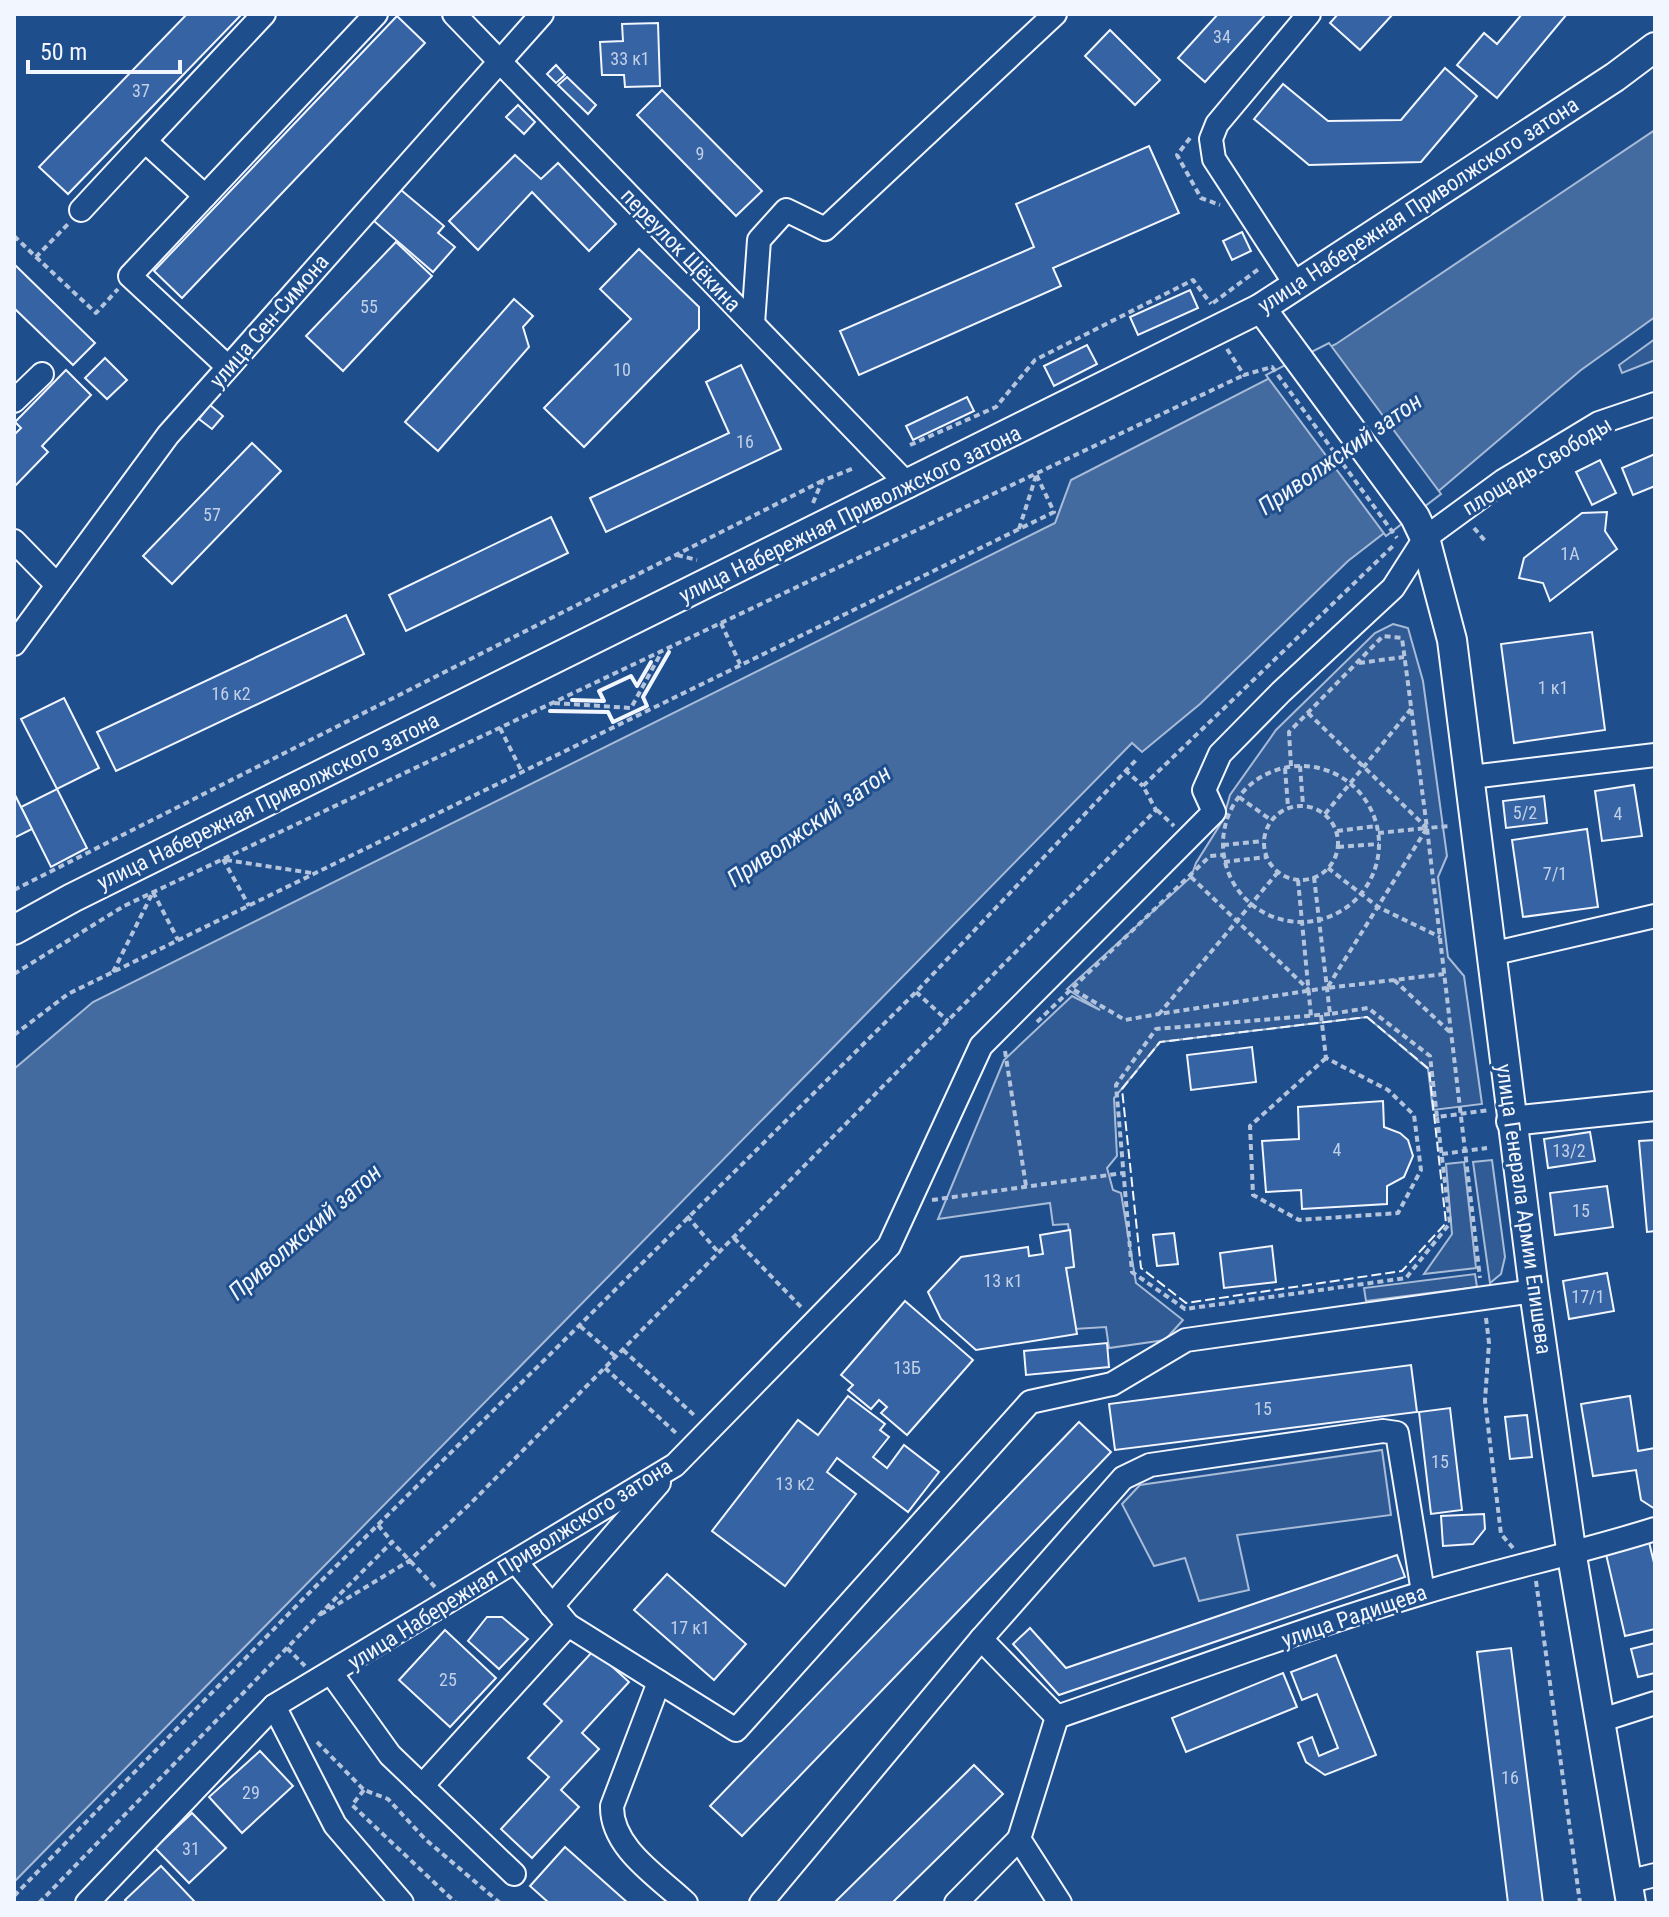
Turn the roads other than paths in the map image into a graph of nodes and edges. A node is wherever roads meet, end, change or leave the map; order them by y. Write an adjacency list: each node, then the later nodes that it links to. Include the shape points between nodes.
1 (264, 14): 9 (street)
2 (376, 14): 10 (street)
3 (454, 14): 8 (street, переулок Щёкина)
4 (542, 14): 8 (street, улица Сен-Симона)
5 (1055, 14): 14 (street, via 825,229 786,210 759,240)
6 (1309, 14): 12 (street, via 1217,124 1211,139 1214,159)
7 (1655, 47): 12 (main road, улица Набережная Приволжского затона)
8 (499, 61): 14 (street, переулок Щёкина); 15 (street, улица Сен-Симона)
9 (145, 141): 10 (street); 11 (street)
10 (205, 196): 15 (street, via 130,276)
11 (81, 210)
12 (1296, 285): 13 (main road, улица Набережная Приволжского затона)
13 (1261, 308): 19 (main road, улица Набережная Приволжского затона, via 1214,318); 20 (main road, via 1283,360)
14 (753, 324): 19 (street, переулок Щёкина)
15 (228, 367): 22 (street, улица Сен-Симона, via 168,435)
16 (42, 374): 17 (street)
17 (14, 401)
18 (1655, 404): 20 (street, площадь Свободы, via 1599,423)
19 (909, 486): 27 (main road, улица Набережная Приволжского затона)
20 (1411, 529): 25 (main road, улица Генерала Армии Епишева, via 1452,640); 32 (street, улица Набережная Приволжского затона, via 1393,588 1220,754 1204,790 1214,812 981,1046 889,1246)
21 (14, 541): 22 (street)
22 (57, 585): 23 (street, улица Сен-Симона)
23 (14, 644)
24 (1655, 755): 25 (street)
25 (1471, 777): 28 (main road, улица Генерала Армии Епишева)
26 (1655, 916): 28 (street)
27 (14, 930)
28 (1491, 954): 30 (main road, улица Генерала Армии Епишева)
29 (1655, 1106): 30 (main road)
30 (1510, 1114): 31 (main road, улица Генерала Армии Епишева)
31 (1534, 1291): 34 (main road, улица Генерала Армии Епишева); 41 (street, via 1186,1340 1112,1384 1030,1402 736,1730)
32 (675, 1465): 35 (street, улица Набережная Приволжского затона); 37 (street)
33 (1655, 1529): 34 (street, улица Радищева)
34 (1572, 1556): 36 (street, улица Радищева, via 1525,1563); 45 (main road, улица Генерала Армии Епишева)
35 (516, 1562): 37 (street); 40 (street, улица Набережная Приволжского затона)
36 (1423, 1592): 39 (street, via 1400,1439 1397,1433 1383,1431 1136,1470 1123,1478); 44 (street, улица Радищева)
37 (552, 1606): 38 (street)
38 (568, 1625): 41 (street); 46 (street)
39 (981, 1639): 44 (street); 54 (street)
40 (332, 1674): 43 (street, улица Набережная Приволжского затона); 46 (street, via 390,1755)
41 (659, 1682): 53 (street, via 612,1816 622,1842)
42 (1655, 1703): 45 (street)
43 (274, 1706): 51 (street, улица Набережная Приволжского затона); 52 (street, via 335,1825)
44 (1057, 1717): 47 (street)
45 (1602, 1720): 50 (main road, улица Генерала Армии Епишева)
46 (422, 1786): 48 (street)
47 (1019, 1839): 55 (street); 56 (street)
48 (514, 1874)
49 (1655, 1875): 50 (street)
50 (1629, 1892)
51 (87, 1903)
52 (402, 1903)
53 (686, 1903)
54 (761, 1903)
55 (956, 1903)
56 (1060, 1903)

